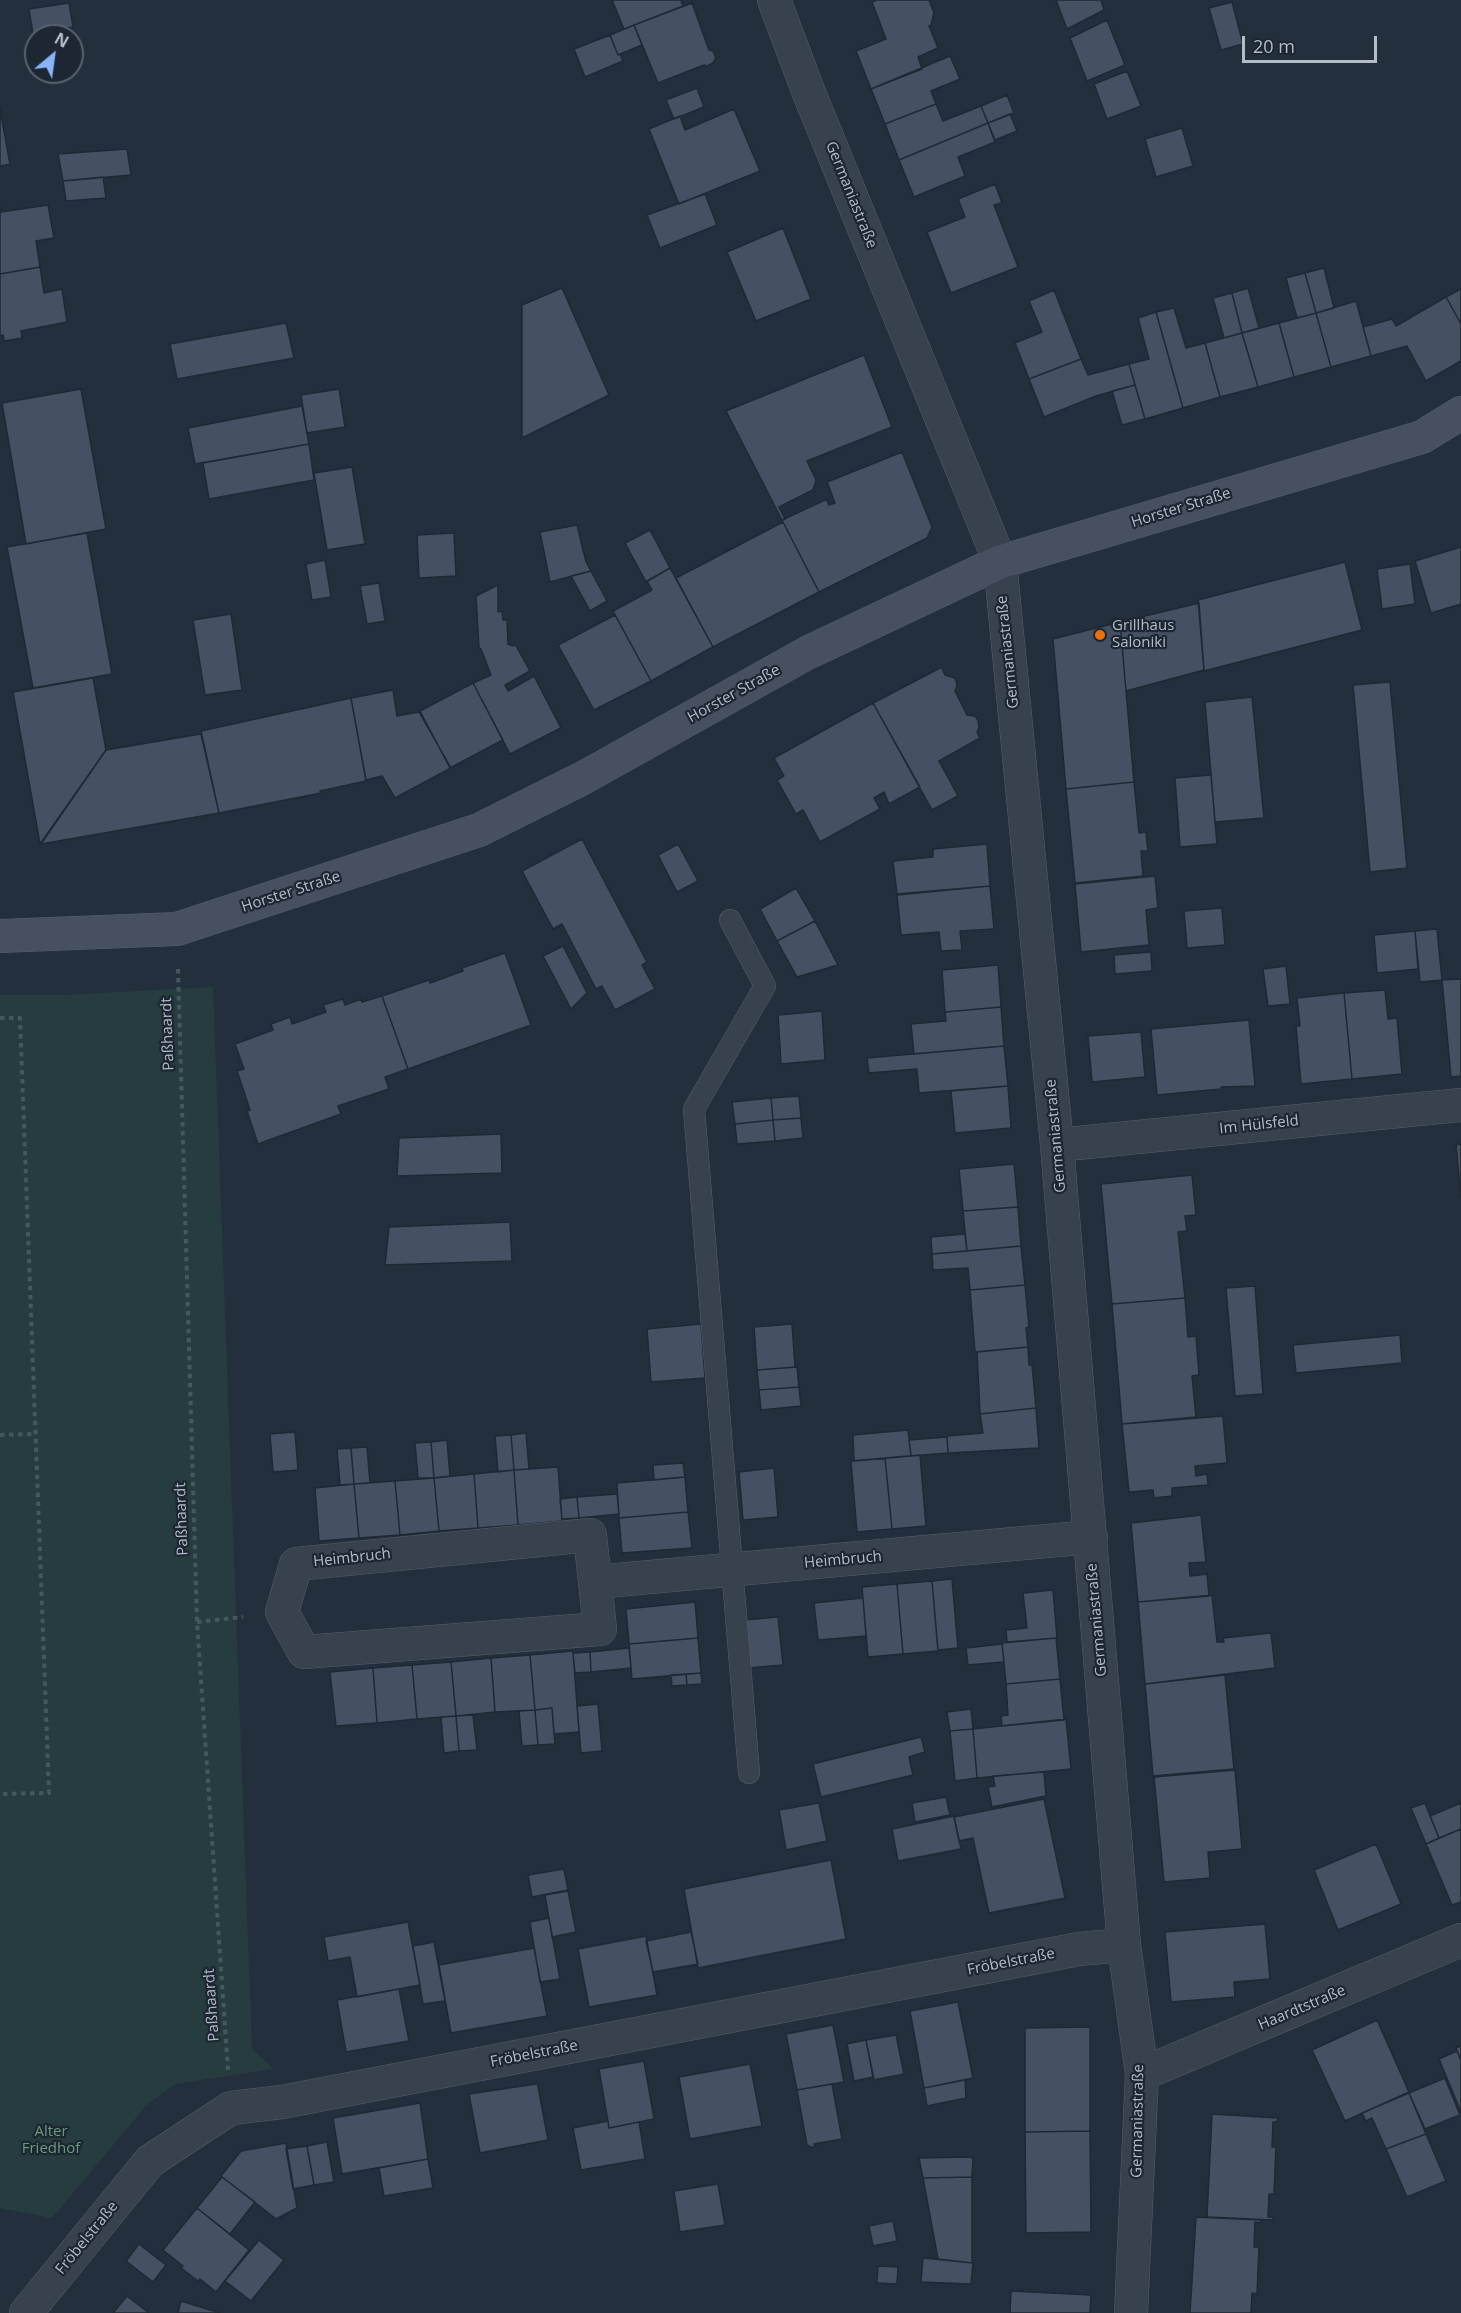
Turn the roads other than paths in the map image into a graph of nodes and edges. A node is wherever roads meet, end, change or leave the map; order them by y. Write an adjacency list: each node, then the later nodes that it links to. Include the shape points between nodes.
1 (774, 0): 3 (street, Germaniastraße)
2 (1461, 413): 3 (main road, Horster Straße, via 1422,437)
3 (999, 562): 5 (main road, Horster Straße, via 807,653 583,778 479,830 177,929); 7 (street, Germaniastraße)
4 (730, 920): 9 (lane, via 765,986 694,1109)
5 (0, 936)
6 (1461, 1105): 7 (street, Im Hülsfeld)
7 (1057, 1145): 8 (street, Germaniastraße)
8 (1091, 1537): 9 (street, Heimbruch); 13 (street, Germaniastraße)
9 (732, 1570): 10 (street, Heimbruch); 11 (lane)
10 (595, 1582): 10 (street, Heimbruch, via 590,1535 578,1536 296,1564 282,1612 304,1652 600,1629)
11 (749, 1773)
12 (1461, 1940): 14 (street, Haardtstraße)
13 (1124, 1945): 14 (street, Germaniastraße); 15 (street, Fröbelstraße, via 1079,1949 231,2108 150,2161)
14 (1142, 2074): 16 (street, Germaniastraße)
15 (26, 2313)
16 (1131, 2313)

